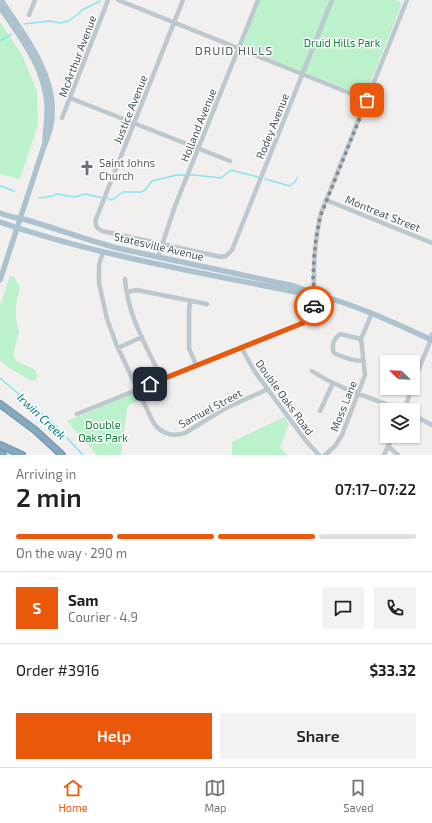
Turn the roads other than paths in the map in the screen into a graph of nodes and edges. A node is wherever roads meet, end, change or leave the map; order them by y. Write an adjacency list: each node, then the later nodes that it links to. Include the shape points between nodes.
1 (1, 0): 18 (main road, via 36,53 47,78 52,114 50,135)
2 (35, 0): 10 (street)
3 (108, 0): 14 (street, McArthur Avenue)
4 (118, 0): 11 (street)
5 (183, 0): 11 (street, Justice Avenue)
6 (258, 0): 12 (street, Holland Avenue)
7 (332, 0): 13 (street, Rodey Avenue)
8 (407, 0): 15 (street)
9 (0, 7): 18 (main road, via 32,55 41,74 47,109)
10 (29, 15)
11 (174, 22): 12 (street); 17 (street, Justice Avenue)
12 (239, 48): 13 (street); 19 (street, Holland Avenue)
13 (303, 74): 15 (street); 27 (street, Rodey Avenue, via 232,250 226,256 220,257)
14 (70, 98): 16 (street, McArthur Avenue); 17 (street)
15 (367, 100): 21 (street)
16 (62, 118)
17 (134, 123): 19 (street); 27 (street, Justice Avenue, via 95,225 102,231)
18 (44, 146): 23 (main road)
19 (198, 149): 20 (street); 27 (street, Holland Avenue)
20 (230, 161)
21 (326, 200): 26 (street, Montreat Street); 33 (street, via 316,239 313,280)
22 (0, 214): 23 (main road, Statesville Avenue)
23 (20, 219): 25 (main road); 29 (main road, Statesville Avenue, via 95,242)
24 (0, 222): 25 (main road, Statesville Avenue)
25 (17, 228): 28 (main road, Statesville Avenue); 31 (main road)
26 (432, 243)
27 (162, 244): 29 (street, Holland Avenue)
28 (103, 252): 33 (main road, Statesville Avenue); 41 (street, Samuel Street, via 99,265 100,292 111,333)
29 (158, 257): 33 (main road, Statesville Avenue, via 294,286)
30 (125, 279): 32 (street)
31 (0, 280)
32 (127, 292): 34 (street, via 137,290); 37 (street)
33 (315, 294): 36 (main road, Statesville Avenue); 40 (street, via 312,313 303,323)
34 (190, 301): 35 (street); 43 (street, via 189,348)
35 (207, 304)
36 (372, 313): 38 (main road, Statesville Avenue); 39 (street)
37 (142, 337): 41 (street); 46 (street)
38 (432, 338): 44 (street)
39 (361, 339): 42 (street, Moss Lane); 42 (street, via 340,334 334,339 332,348 334,353 342,357)
40 (241, 347): 43 (street); 49 (street, Double Oaks Road)
41 (118, 348): 48 (street, Samuel Street)
42 (364, 361): 50 (street, Moss Lane, via 365,375)
43 (196, 365): 46 (street)
44 (420, 367)
45 (312, 371): 47 (street)
46 (162, 379): 48 (street)
47 (333, 383): 50 (street); 53 (street)
48 (137, 389): 49 (street, Samuel Street, via 157,426 165,433 173,435 185,433 224,409); 54 (street)
49 (268, 389): 64 (street, Double Oaks Road)
50 (358, 393): 51 (street); 65 (street, Moss Lane, via 342,435)
51 (384, 403)
52 (0, 404): 63 (highway, via 35,430)
53 (320, 411)
54 (76, 414)
55 (420, 419): 56 (street)
56 (432, 425)
57 (390, 443): 59 (street)
58 (0, 445): 62 (highway)
59 (388, 447): 66 (street); 67 (street)
60 (0, 454): 61 (highway)
61 (3, 455)
62 (22, 455)
63 (62, 455)
64 (319, 455)
65 (325, 455)
66 (384, 455)
67 (398, 455)

